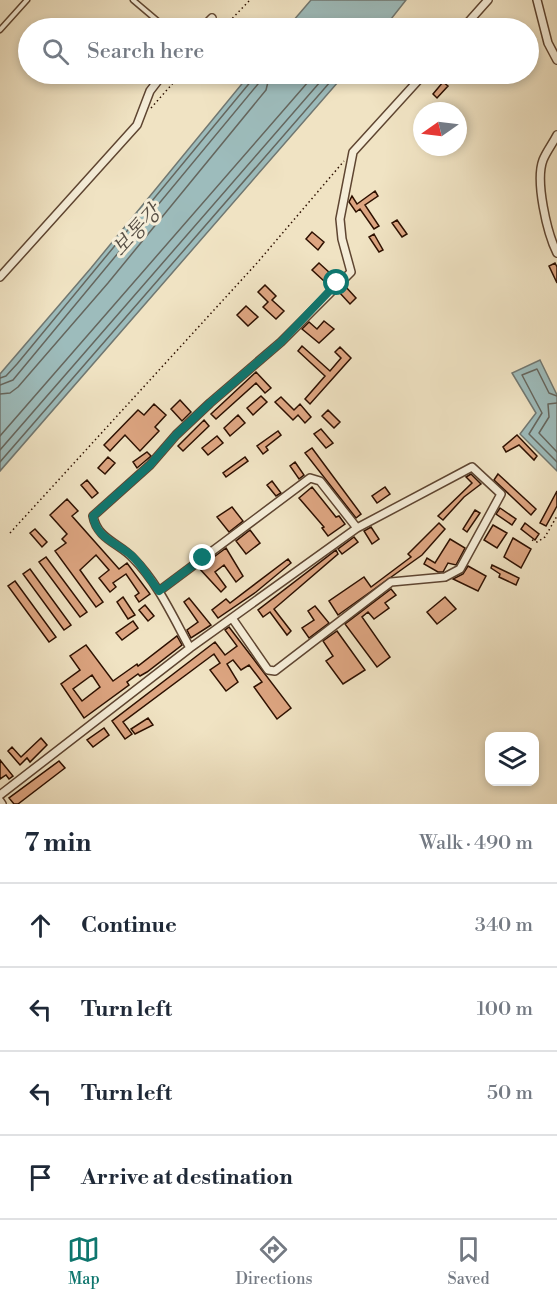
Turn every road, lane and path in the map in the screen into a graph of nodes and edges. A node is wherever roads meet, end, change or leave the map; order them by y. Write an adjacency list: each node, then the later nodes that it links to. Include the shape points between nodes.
1 (27, 0): 9 (lane)
2 (133, 0): 6 (lane)
3 (250, 0): 7 (path)
4 (488, 0): 8 (street)
5 (537, 0): 10 (street)
6 (154, 18)
7 (233, 18)
8 (472, 18)
9 (0, 30)
10 (557, 60)
11 (155, 84): 18 (street, via 133,130)
12 (172, 84): 14 (path)
13 (415, 84): 16 (street)
14 (149, 111)
15 (557, 135): 17 (street, via 542,161 540,177)
16 (353, 152): 21 (path); 23 (street, via 340,219 351,272 93,516 94,526 132,556)
17 (557, 253)
18 (0, 277)
19 (557, 516): 22 (path, via 545,537 537,542)
20 (357, 528): 23 (street, via 320,481 310,478); 24 (street); 24 (street, via 472,467 501,494 460,569 445,577 391,582 275,671 268,670)
21 (10, 533)
22 (532, 540)
23 (159, 591): 25 (street)
24 (232, 618): 25 (street)
25 (190, 648): 26 (street)
26 (0, 795)

